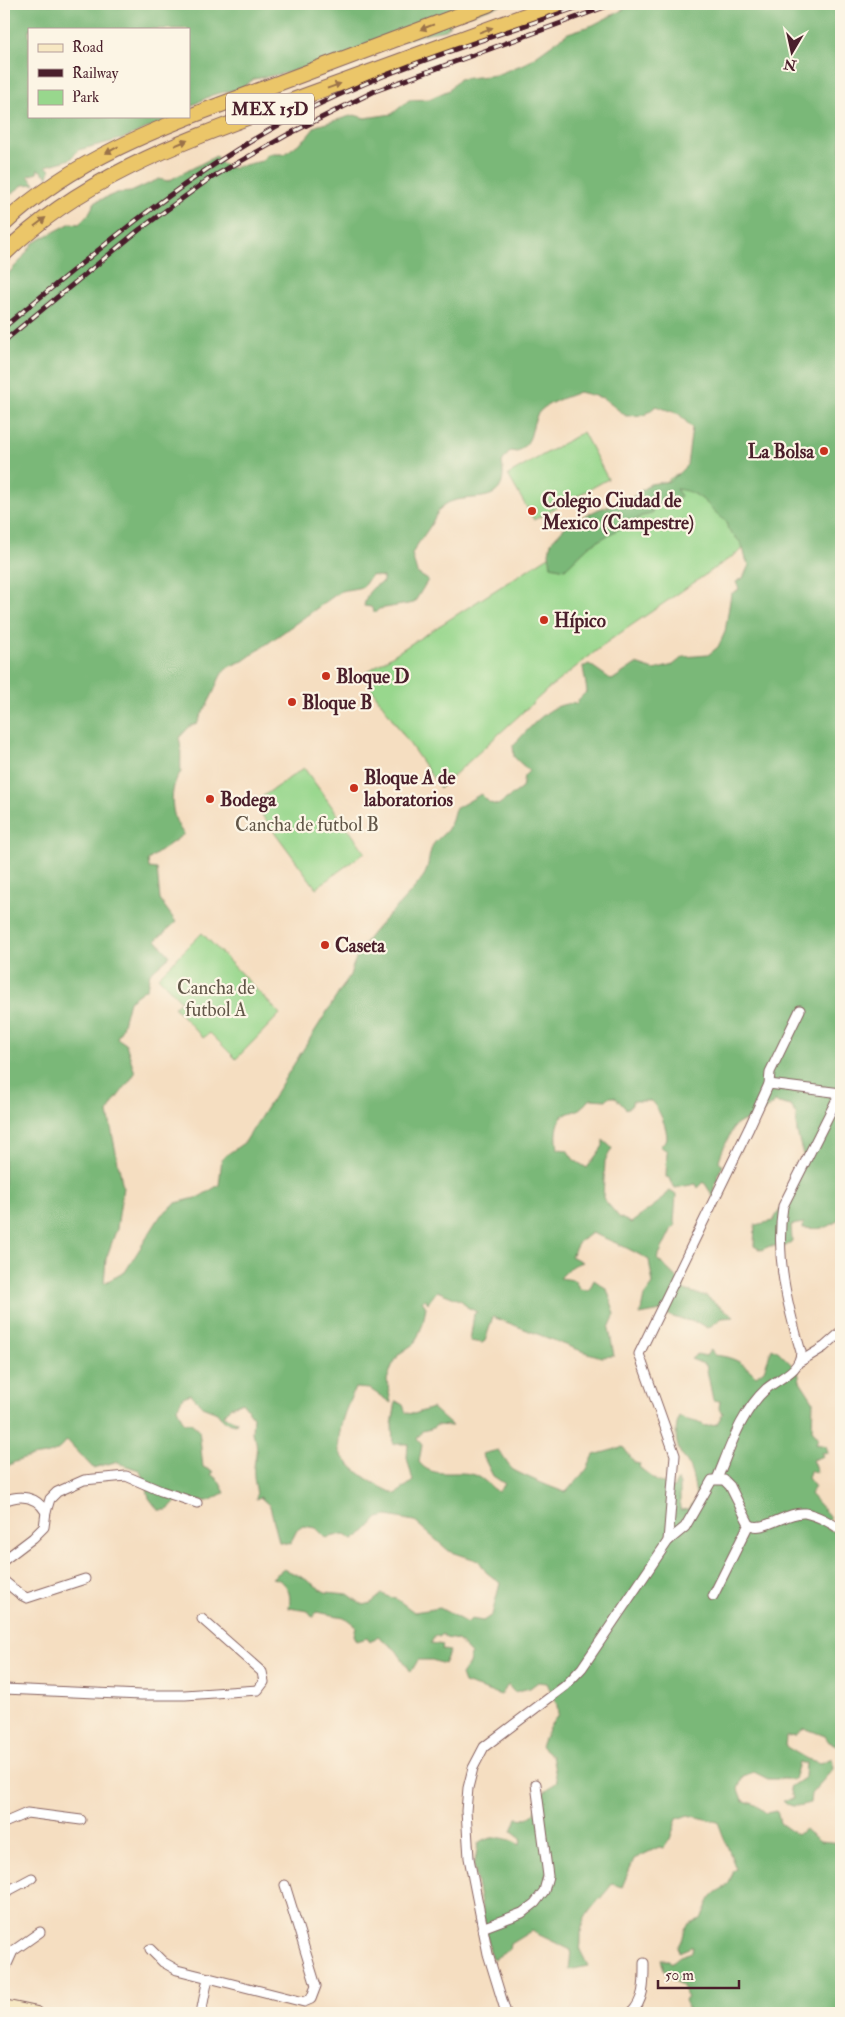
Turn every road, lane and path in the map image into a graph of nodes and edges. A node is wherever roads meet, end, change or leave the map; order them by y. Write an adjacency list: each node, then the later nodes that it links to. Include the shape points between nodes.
1 (488, 4): 3 (highway, MEX 15D, one-way to 3)
2 (557, 4): 6 (highway, MEX 15D, one-way to 2, via 56,210 151,156 213,130)
3 (190, 116)
4 (184, 118): 5 (highway, MEX 15D, one-way to 5, via 114,149 44,191)
5 (4, 224)
6 (4, 254)
7 (800, 1010): 8 (street, via 770,1072)
8 (769, 1084): 9 (street); 18 (street, via 638,1354 676,1455)
9 (840, 1094): 11 (street, via 783,1206 784,1290)
10 (841, 1332): 11 (street)
11 (801, 1362): 12 (street, via 766,1388 747,1410)
12 (716, 1479): 16 (street, via 724,1480 730,1486); 18 (street, via 708,1484 685,1527)
13 (4, 1502): 15 (street, via 14,1498 33,1499)
14 (197, 1503): 15 (street, via 126,1476 84,1480 57,1492 50,1499)
15 (46, 1512): 19 (street, via 41,1531)
16 (749, 1524): 17 (street, via 756,1528 792,1514 806,1513); 22 (street)
17 (841, 1530)
18 (668, 1541): 31 (street, via 582,1668 565,1686 484,1747 472,1768 466,1838)
19 (4, 1560)
20 (85, 1579): 21 (street, via 27,1598 20,1596)
21 (4, 1581)
22 (713, 1596)
23 (202, 1619): 24 (street, via 262,1672 264,1682 258,1690 141,1695)
24 (4, 1689)
25 (536, 1784): 31 (street, via 548,1876 544,1891 522,1913)
26 (81, 1820): 27 (street, via 27,1813)
27 (4, 1823)
28 (32, 1878): 30 (street)
29 (285, 1885): 36 (street, via 316,1986 311,1999 304,2002)
30 (4, 1893)
31 (482, 1928): 40 (street)
32 (40, 1932): 35 (street, via 13,1951)
33 (150, 1949): 36 (street, via 177,1970)
34 (644, 1963): 41 (street, via 640,2005)
35 (4, 1971)
36 (208, 1978): 39 (street)
37 (4, 2006): 38 (street)
38 (37, 2013)
39 (201, 2013)
40 (506, 2013)
41 (631, 2013)

